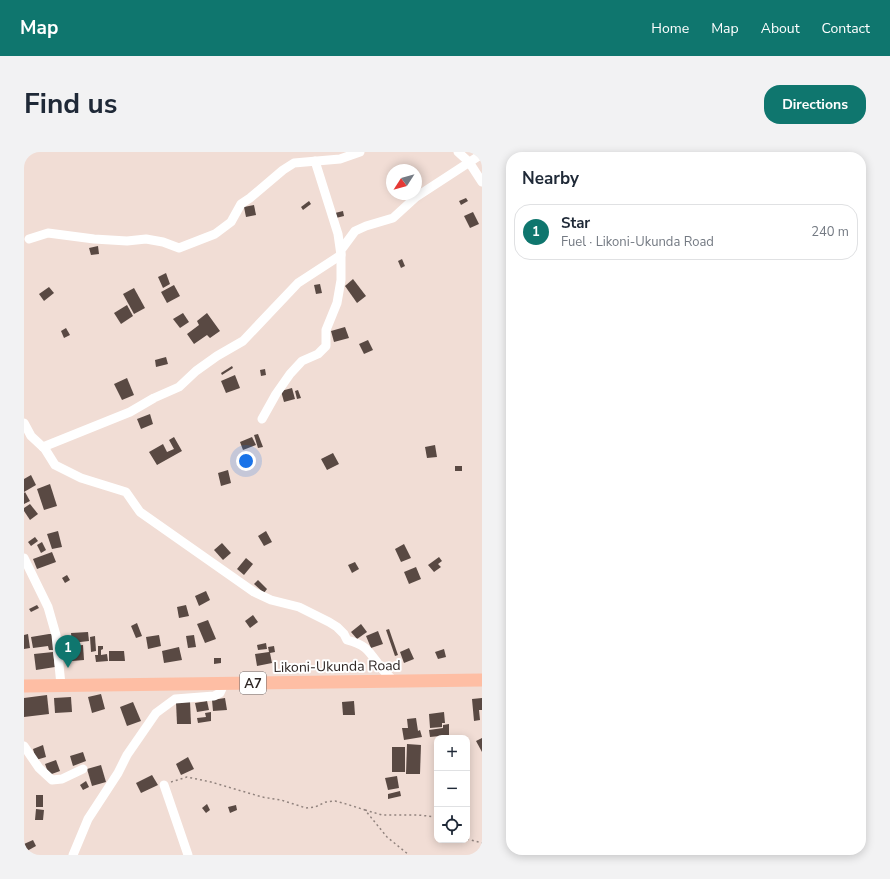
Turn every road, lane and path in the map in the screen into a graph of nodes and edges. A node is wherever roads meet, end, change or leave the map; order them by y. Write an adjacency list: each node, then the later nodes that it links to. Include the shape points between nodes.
1 (360, 152): 4 (street, via 340,159)
2 (458, 152): 5 (street)
3 (482, 154): 5 (street)
4 (315, 161): 7 (street, via 294,163 283,170 241,204 231,222 215,234 179,248 146,239 127,242 48,233); 8 (street, via 338,234)
5 (469, 162): 6 (street); 8 (street, via 416,197 393,218 355,231 341,250)
6 (482, 182)
7 (29, 239)
8 (341, 255): 9 (street, via 341,280 337,303 326,330 326,346 318,354 302,361 290,374); 11 (street, via 298,283 243,341 196,371 179,387 130,412)
9 (262, 419)
10 (24, 423): 11 (street, via 31,436)
11 (43, 447): 14 (street, via 55,465 81,478 126,492 140,512 254,592 271,600 299,607 337,627 347,640 358,643 371,652 379,666)
12 (24, 558): 16 (street, via 48,607 56,636)
13 (482, 680): 14 (highway, Likoni-Ukunda Road / A7)
14 (394, 681): 15 (highway, Likoni-Ukunda Road / A7)
15 (224, 684): 16 (highway, Likoni-Ukunda Road / A7); 25 (street, via 220,693 214,696 175,699 156,713 88,819)
16 (61, 685): 17 (highway, Likoni-Ukunda Road / A7)
17 (24, 686)
18 (24, 746): 19 (street, via 39,768 52,780 62,779)
19 (83, 769)
20 (164, 785): 21 (path, via 187,777 306,808 335,801); 26 (street)
21 (365, 810): 22 (path, via 382,815); 27 (path, via 387,837)
22 (434, 817)
23 (470, 841): 24 (path)
24 (482, 843)
25 (73, 855)
26 (188, 855)
27 (409, 855)

